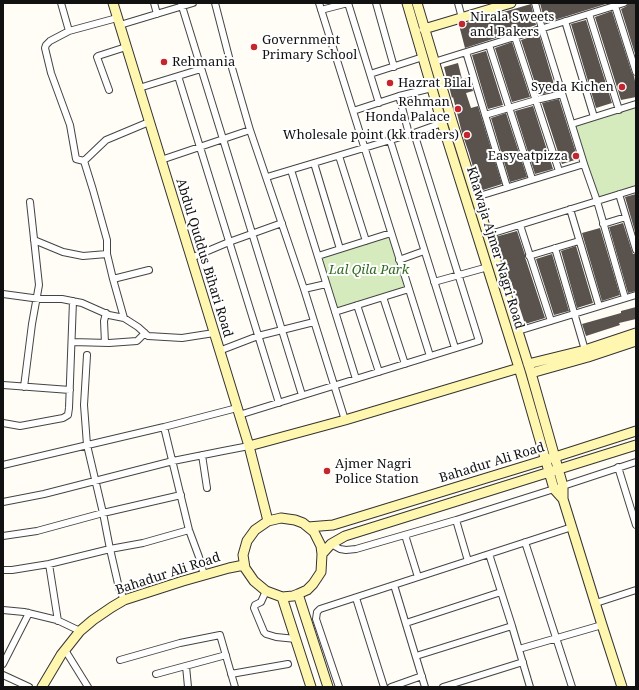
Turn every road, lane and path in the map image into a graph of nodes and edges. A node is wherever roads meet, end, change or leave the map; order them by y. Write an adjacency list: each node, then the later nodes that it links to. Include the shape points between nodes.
1 (61, 3): 25 (street)
2 (112, 3): 22 (street, Abdul Quddus Bihari Road)
3 (154, 3): 18 (street)
4 (193, 3): 14 (street)
5 (215, 3): 54 (street)
6 (319, 3): 17 (street)
7 (348, 3): 17 (street); 35 (street)
8 (376, 3): 32 (street)
9 (458, 3): 20 (street)
10 (511, 3): 20 (street)
11 (535, 3): 24 (street)
12 (624, 3): 16 (street)
13 (417, 4): 15 (street); 23 (street, Khawaja Ajmer Nagri Road)
14 (181, 5): 18 (street); 33 (street)
15 (407, 5): 30 (street, Khawaja Ajmer Nagri Road)
16 (615, 6): 19 (street); 34 (street)
17 (321, 10): 48 (street)
18 (157, 14): 22 (street)
19 (589, 14): 21 (street); 47 (street)
20 (462, 18): 23 (street)
21 (565, 21): 24 (street); 50 (street)
22 (119, 22): 25 (street); 28 (street, Abdul Quddus Bihari Road)
23 (424, 29): 31 (street, Khawaja Ajmer Nagri Road)
24 (542, 29): 26 (street); 41 (street)
25 (69, 31): 62 (street, via 50,41 45,48 51,73 70,125 76,159)
26 (515, 37): 27 (street); 43 (street)
27 (490, 45): 29 (street); 46 (street)
28 (126, 47): 38 (street, Abdul Quddus Bihari Road); 40 (street, via 97,57)
29 (466, 52): 31 (street); 49 (street)
30 (423, 58): 32 (street); 37 (street, Khawaja Ajmer Nagri Road)
31 (434, 62): 37 (street, Khawaja Ajmer Nagri Road)
32 (394, 67): 35 (street)
33 (201, 69): 36 (street); 56 (street)
34 (636, 72)
35 (370, 74): 44 (street)
36 (178, 76): 38 (street); 58 (street)
37 (434, 77): 39 (street, Khawaja Ajmer Nagri Road); 72 (street, Khawaja Ajmer Nagri Road)
38 (139, 88): 51 (street, Abdul Quddus Bihari Road)
39 (432, 88): 42 (street); 52 (street, Khawaja Ajmer Nagri Road)
40 (109, 90)
41 (562, 94): 43 (street); 53 (street)
42 (399, 96): 44 (street); 55 (street)
43 (536, 100): 46 (street); 66 (street)
44 (379, 103): 48 (street)
45 (636, 104): 47 (street)
46 (509, 108): 49 (street); 68 (street)
47 (619, 110): 50 (street)
48 (353, 111): 59 (street)
49 (485, 115): 69 (street)
50 (594, 118): 53 (street)
51 (149, 122): 61 (street, Abdul Quddus Bihari Road); 62 (street, via 106,140)
52 (442, 123): 55 (street); 96 (street, Khawaja Ajmer Nagri Road)
53 (572, 124): 64 (street)
54 (250, 130): 56 (street); 67 (street)
55 (412, 134): 57 (street); 98 (street)
56 (223, 139): 58 (street); 80 (street)
57 (390, 140): 59 (street); 90 (street)
58 (200, 147): 61 (street); 86 (street)
59 (364, 148): 60 (street); 81 (street)
60 (339, 156): 63 (street); 84 (street)
61 (161, 160): 94 (street, Abdul Quddus Bihari Road)
62 (84, 161): 91 (street, via 107,240)
63 (314, 163): 65 (street); 88 (street)
64 (584, 164): 66 (street); 73 (street)
65 (291, 170): 67 (street); 92 (street)
66 (559, 171): 68 (street)
67 (267, 177): 77 (street)
68 (532, 179): 69 (street)
69 (507, 187): 72 (street)
70 (636, 189): 71 (street)
71 (619, 194): 73 (street); 76 (street)
72 (476, 197): 82 (street, Khawaja Ajmer Nagri Road)
73 (597, 201): 75 (street); 78 (street)
74 (30, 202): 83 (street)
75 (570, 210): 79 (street); 85 (street)
76 (626, 217): 78 (street); 89 (street)
77 (282, 223): 80 (street); 102 (street)
78 (603, 224): 107 (street)
79 (520, 225): 82 (street); 93 (street)
80 (252, 233): 86 (street); 118 (street)
81 (391, 233): 84 (street); 95 (street)
82 (488, 235): 119 (street, Khawaja Ajmer Nagri Road)
83 (34, 240): 91 (street, via 63,252 83,256); 108 (street, via 39,285)
84 (366, 241): 88 (street)
85 (579, 241): 87 (street); 111 (street)
86 (229, 242): 94 (street); 123 (street)
87 (555, 248): 93 (street); 114 (street)
88 (340, 249): 92 (street)
89 (636, 250)
90 (424, 251): 95 (street); 100 (street)
91 (107, 254): 99 (street)
92 (318, 256): 101 (street)
93 (529, 256): 116 (street)
94 (191, 258): 121 (street, Abdul Quddus Bihari Road)
95 (399, 260): 103 (street)
96 (488, 267): 98 (street); 133 (street, Khawaja Ajmer Nagri Road)
97 (149, 270): 99 (street)
98 (458, 275): 100 (street); 127 (street, via 479,341)
99 (113, 279): 115 (street)
100 (434, 282): 127 (street)
101 (326, 284): 102 (street); 112 (street)
102 (304, 289): 117 (street)
103 (408, 289): 106 (street); 131 (street)
104 (3, 294): 108 (street)
105 (636, 295): 107 (street)
106 (383, 297): 110 (street); 132 (street)
107 (625, 298): 111 (street)
108 (36, 299): 109 (street); 138 (street)
109 (73, 301): 113 (street); 125 (street)
110 (357, 305): 112 (street); 134 (street)
111 (600, 306): 114 (street)
112 (335, 312): 135 (street)
113 (106, 313): 115 (street); 126 (street)
114 (574, 314): 116 (street); 128 (street)
115 (124, 318): 120 (street)
116 (551, 321): 119 (street)
117 (314, 322): 118 (street); 137 (street)
118 (282, 330): 123 (street); 140 (street)
119 (518, 331): 133 (street, Khawaja Ajmer Nagri Road)
120 (145, 333): 121 (street, via 148,336 182,338); 126 (street, via 138,341)
121 (214, 333): 129 (street, Abdul Quddus Bihari Road)
122 (636, 333): 128 (street)
123 (258, 336): 129 (street); 141 (street)
124 (636, 341): 133 (street, via 588,357)
125 (72, 342): 126 (street); 139 (street)
126 (105, 343)
127 (455, 348): 131 (street)
128 (585, 350): 133 (street)
129 (219, 351): 142 (street, Abdul Quddus Bihari Road)
130 (87, 355): 147 (street, via 84,405)
131 (430, 356): 132 (street)
132 (405, 364): 134 (street)
133 (526, 368): 143 (street); 151 (street, Khawaja Ajmer Nagri Road); 152 (street, Khawaja Ajmer Nagri Road)
134 (379, 372): 135 (street)
135 (356, 379): 137 (street)
136 (3, 385): 138 (street)
137 (334, 385): 140 (street); 143 (street)
138 (24, 387): 139 (street)
139 (70, 390): 144 (street, via 67,416 20,426)
140 (302, 395): 141 (street)
141 (279, 402): 142 (street)
142 (238, 411): 145 (street); 149 (street, Abdul Quddus Bihari Road)
143 (345, 420): 149 (street)
144 (3, 424)
145 (164, 427): 147 (street); 153 (street)
146 (636, 431): 151 (street, Bahadur Ali Road)
147 (87, 445): 155 (street); 159 (street)
148 (636, 445): 157 (street, Bahadur Ali Road)
149 (249, 446): 150 (street); 166 (street, Abdul Quddus Bihari Road)
150 (202, 455): 153 (street); 160 (street)
151 (555, 457): 152 (street, Bahadur Ali Road); 157 (street, Khawaja Ajmer Nagri Road)
152 (546, 460): 158 (street, Khawaja Ajmer Nagri Road); 168 (street, Bahadur Ali Road, via 333,525)
153 (173, 461): 159 (street); 162 (street)
154 (636, 462): 156 (street)
155 (3, 466)
156 (618, 467): 161 (street); 167 (street)
157 (559, 470): 158 (street, Bahadur Ali Road); 161 (street, Khawaja Ajmer Nagri Road)
158 (549, 472): 161 (street, Khawaja Ajmer Nagri Road); 174 (street, Bahadur Ali Road, via 345,536)
159 (96, 480): 163 (street); 164 (street)
160 (207, 488)
161 (559, 488): 165 (street); 169 (street, Khawaja Ajmer Nagri Road)
162 (181, 495): 164 (street); 170 (street)
163 (3, 502)
164 (104, 513): 172 (street, via 37,531); 175 (street)
165 (456, 520): 171 (street); 178 (street)
166 (268, 521): 168 (street, via 281,518 295,520); 180 (street, via 255,530 247,541 243,555)
167 (636, 525)
168 (308, 527): 176 (street, via 314,532)
169 (572, 527): 173 (street); 192 (street, Khawaja Ajmer Nagri Road)
170 (189, 530): 175 (street); 182 (street)
171 (405, 535): 174 (street, via 356,549 340,549); 183 (street)
172 (3, 536)
173 (525, 542): 177 (street); 200 (street)
174 (331, 544): 176 (street, Bahadur Ali Road)
175 (110, 549): 179 (street); 191 (street)
176 (322, 554): 188 (street, via 320,572 313,584)
177 (489, 554): 178 (street); 187 (street)
178 (468, 561): 183 (street)
179 (50, 564): 181 (street); 195 (street)
180 (244, 565): 182 (street, Bahadur Ali Road); 185 (street, via 254,581)
181 (3, 570)
182 (204, 575): 191 (street, Bahadur Ali Road)
183 (418, 577): 184 (street)
184 (394, 585): 190 (street); 196 (street)
185 (266, 590): 189 (street); 201 (street, via 261,602 254,608 264,632 276,637)
186 (636, 590): 192 (street)
187 (501, 592): 196 (street); 198 (street)
188 (298, 594): 189 (street); 221 (street)
189 (282, 597): 201 (street)
190 (356, 598): 222 (street, via 320,609 316,616); 223 (street)
191 (124, 600): 199 (street, Bahadur Ali Road, via 93,620)
192 (596, 603): 197 (street, Khawaja Ajmer Nagri Road)
193 (3, 610): 194 (street)
194 (29, 613): 195 (street); 208 (street)
195 (58, 621): 199 (street)
196 (406, 623): 205 (street)
197 (602, 625): 200 (street); 229 (street, Khawaja Ajmer Nagri Road)
198 (512, 626): 202 (street); 205 (street)
199 (80, 632): 203 (street, Bahadur Ali Road)
200 (556, 638): 202 (street); 228 (street)
201 (296, 639): 220 (street)
202 (519, 648): 207 (street)
203 (65, 650): 216 (street, Bahadur Ali Road); 217 (street)
204 (226, 655): 206 (street, via 221,637 218,635); 210 (street); 212 (street)
205 (416, 656): 214 (street)
206 (120, 660)
207 (523, 662): 226 (street); 227 (street)
208 (3, 664)
209 (288, 664): 212 (street)
210 (186, 666): 211 (street); 218 (street)
211 (156, 674)
212 (231, 674): 219 (street)
213 (3, 675): 215 (street)
214 (422, 676): 224 (street); 225 (street)
215 (29, 687)
216 (42, 687)
217 (88, 687)
218 (188, 687)
219 (235, 687)
220 (311, 687)
221 (328, 687)
222 (339, 687)
223 (384, 687)
224 (391, 687)
225 (425, 687)
226 (443, 687)
227 (530, 687)
228 (572, 687)
229 (622, 687)

